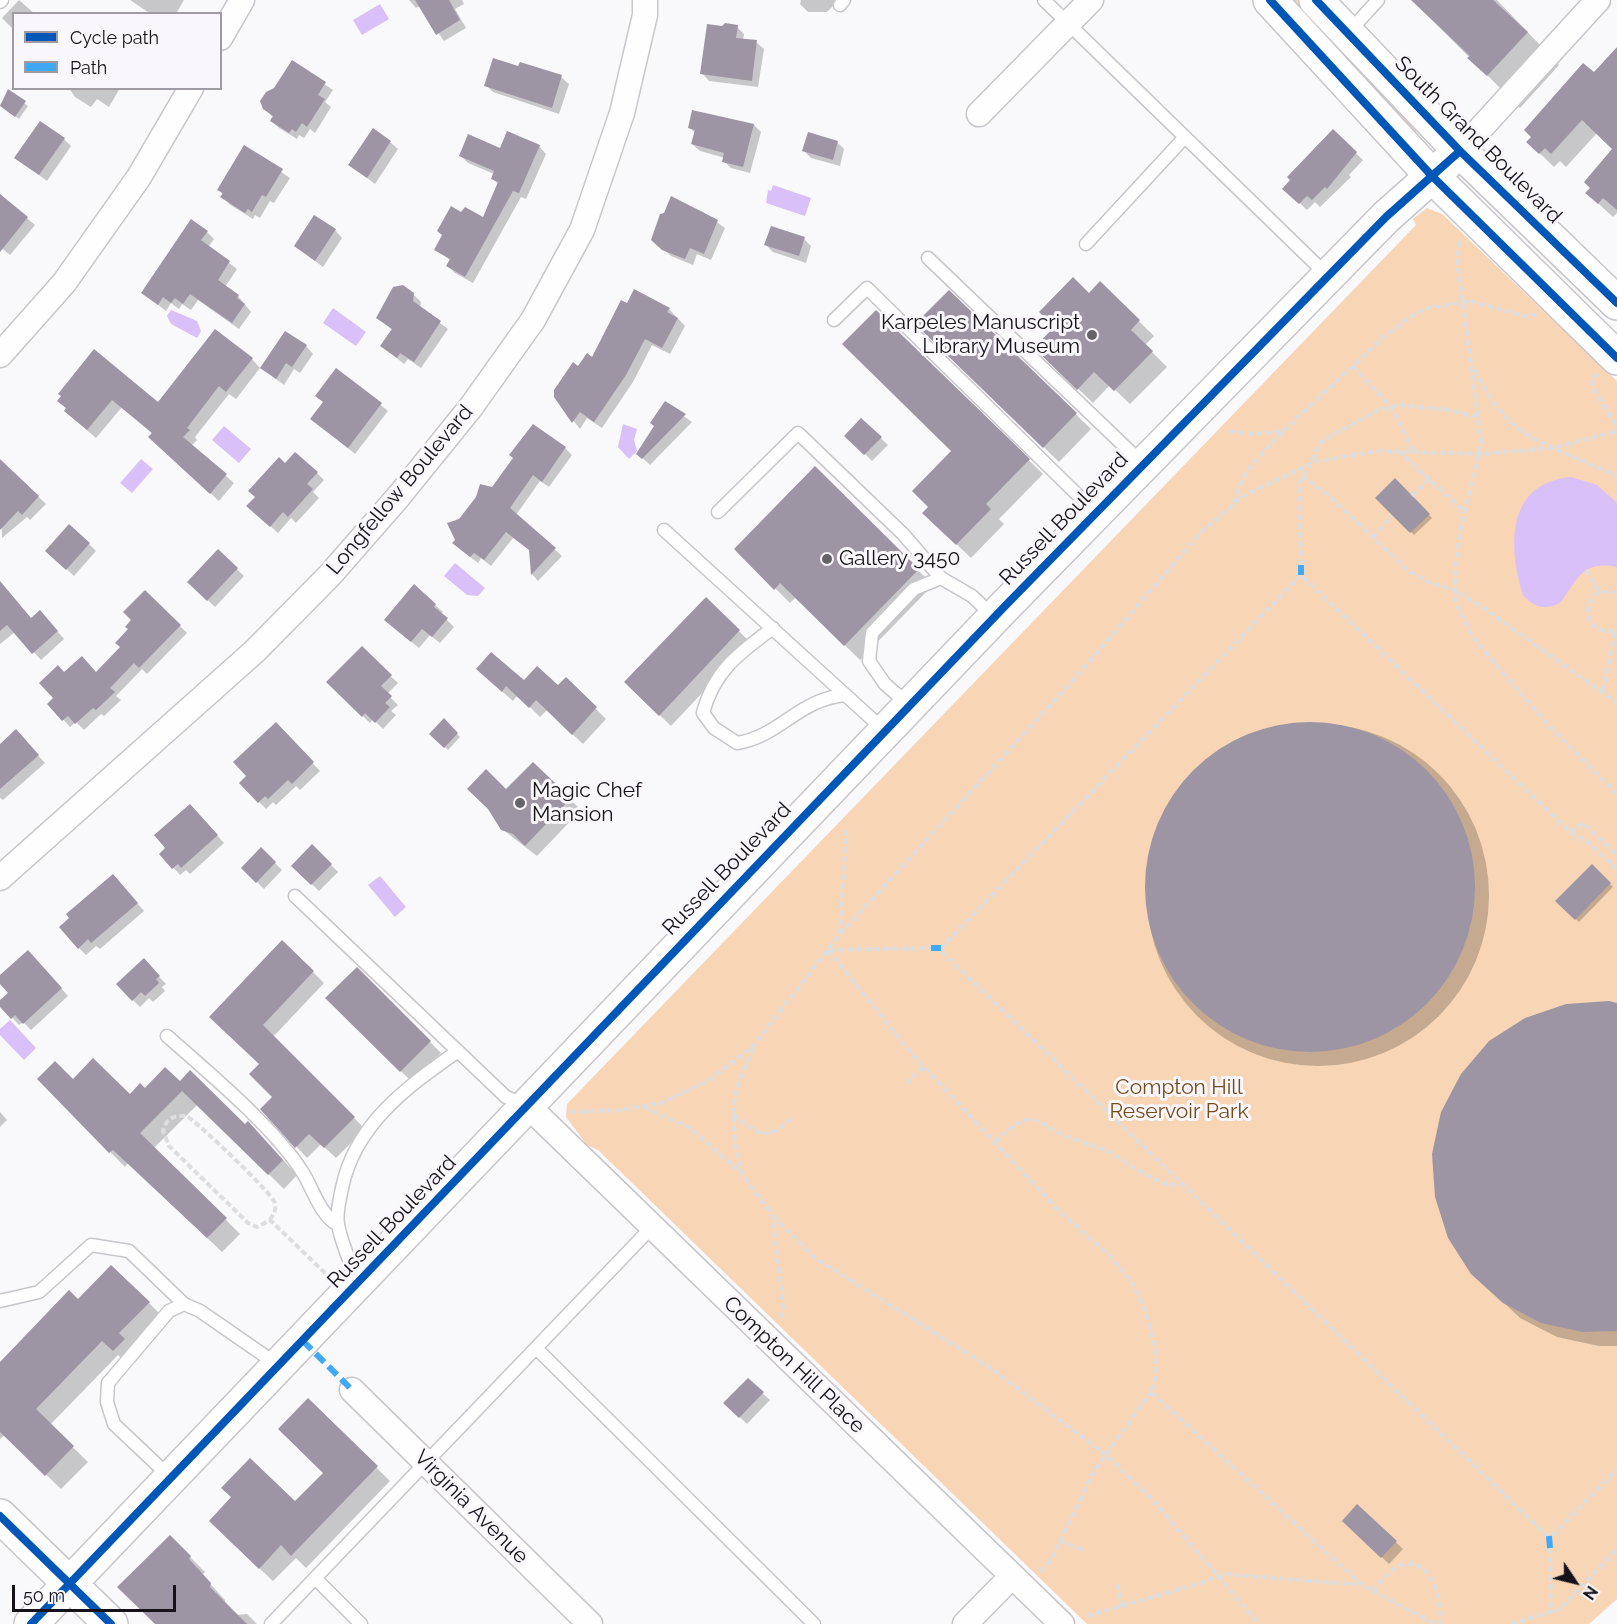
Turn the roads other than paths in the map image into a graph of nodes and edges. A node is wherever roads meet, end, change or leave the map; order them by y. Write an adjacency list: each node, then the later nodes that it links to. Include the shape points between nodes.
1 (242, 0): 11 (street)
2 (645, 0): 34 (street, Longfellow Boulevard, via 622,113 582,231 533,320 471,407 330,575 255,651)
3 (1044, 0): 9 (lane)
4 (1091, 0): 9 (street)
5 (1270, 0): 16 (main road)
6 (1316, 0): 10 (main road, South Grand Boulevard)
7 (1378, 0): 10 (lane)
8 (1598, 0): 15 (street, Russell Boulevard)
9 (1068, 23): 13 (street); 14 (lane)
10 (1348, 34): 15 (main road, South Grand Boulevard)
11 (222, 35)
12 (190, 90): 22 (street, via 133,187 64,283)
13 (979, 114)
14 (1185, 137): 17 (lane); 19 (lane)
15 (1460, 151): 16 (main road, Russell Boulevard); 20 (main road, South Grand Boulevard)
16 (1432, 176): 19 (main road, Russell Boulevard); 23 (main road)
17 (1086, 244)
18 (928, 258): 24 (lane)
19 (1328, 276): 24 (main road, Russell Boulevard)
20 (1617, 303)
21 (834, 320): 26 (lane, via 867,288)
22 (0, 355)
23 (1607, 365)
24 (1143, 464): 26 (main road, Russell Boulevard)
25 (718, 512): 28 (lane, via 798,433 903,534)
26 (1096, 513): 29 (main road, Russell Boulevard)
27 (664, 530): 30 (lane)
28 (941, 578): 29 (lane, via 972,596); 32 (lane, via 914,589 872,633 869,662)
29 (994, 618): 32 (main road, Russell Boulevard)
30 (772, 628): 31 (lane); 31 (lane, via 735,656 708,693 703,713 714,728 736,743 751,741 770,733 813,702)
31 (846, 695): 33 (lane)
32 (909, 706): 33 (main road, Russell Boulevard)
33 (885, 731): 38 (main road, Russell Boulevard)
34 (0, 878)
35 (295, 896): 37 (lane)
36 (167, 1036): 39 (lane, via 285,1149 329,1220)
37 (458, 1051): 38 (lane, via 506,1097); 39 (lane, via 412,1083 362,1137 347,1164)
38 (527, 1105): 40 (street, Compton Hill Place); 41 (main road, Russell Boulevard)
39 (338, 1225): 41 (lane)
40 (652, 1227): 44 (lane); 50 (street, Compton Hill Place)
41 (357, 1284): 45 (main road, Russell Boulevard)
42 (0, 1301): 43 (lane, via 39,1292 91,1245 129,1251)
43 (184, 1304): 45 (lane); 48 (lane, via 169,1311 108,1383 107,1402 114,1424)
44 (536, 1347): 47 (lane); 58 (lane)
45 (279, 1366): 48 (main road, Russell Boulevard)
46 (352, 1390): 47 (street, Virginia Avenue)
47 (426, 1462): 51 (lane); 57 (street, Virginia Avenue)
48 (171, 1478): 52 (main road, Russell Boulevard)
49 (0, 1516): 52 (main road)
50 (1012, 1576): 59 (street); 60 (street, Compton Hill Place)
51 (315, 1578): 55 (lane); 56 (lane)
52 (70, 1584): 53 (main road, Russell Boulevard); 54 (main road)
53 (32, 1624)
54 (111, 1624)
55 (271, 1624)
56 (361, 1624)
57 (590, 1624)
58 (814, 1624)
59 (965, 1624)
60 (1062, 1624)

